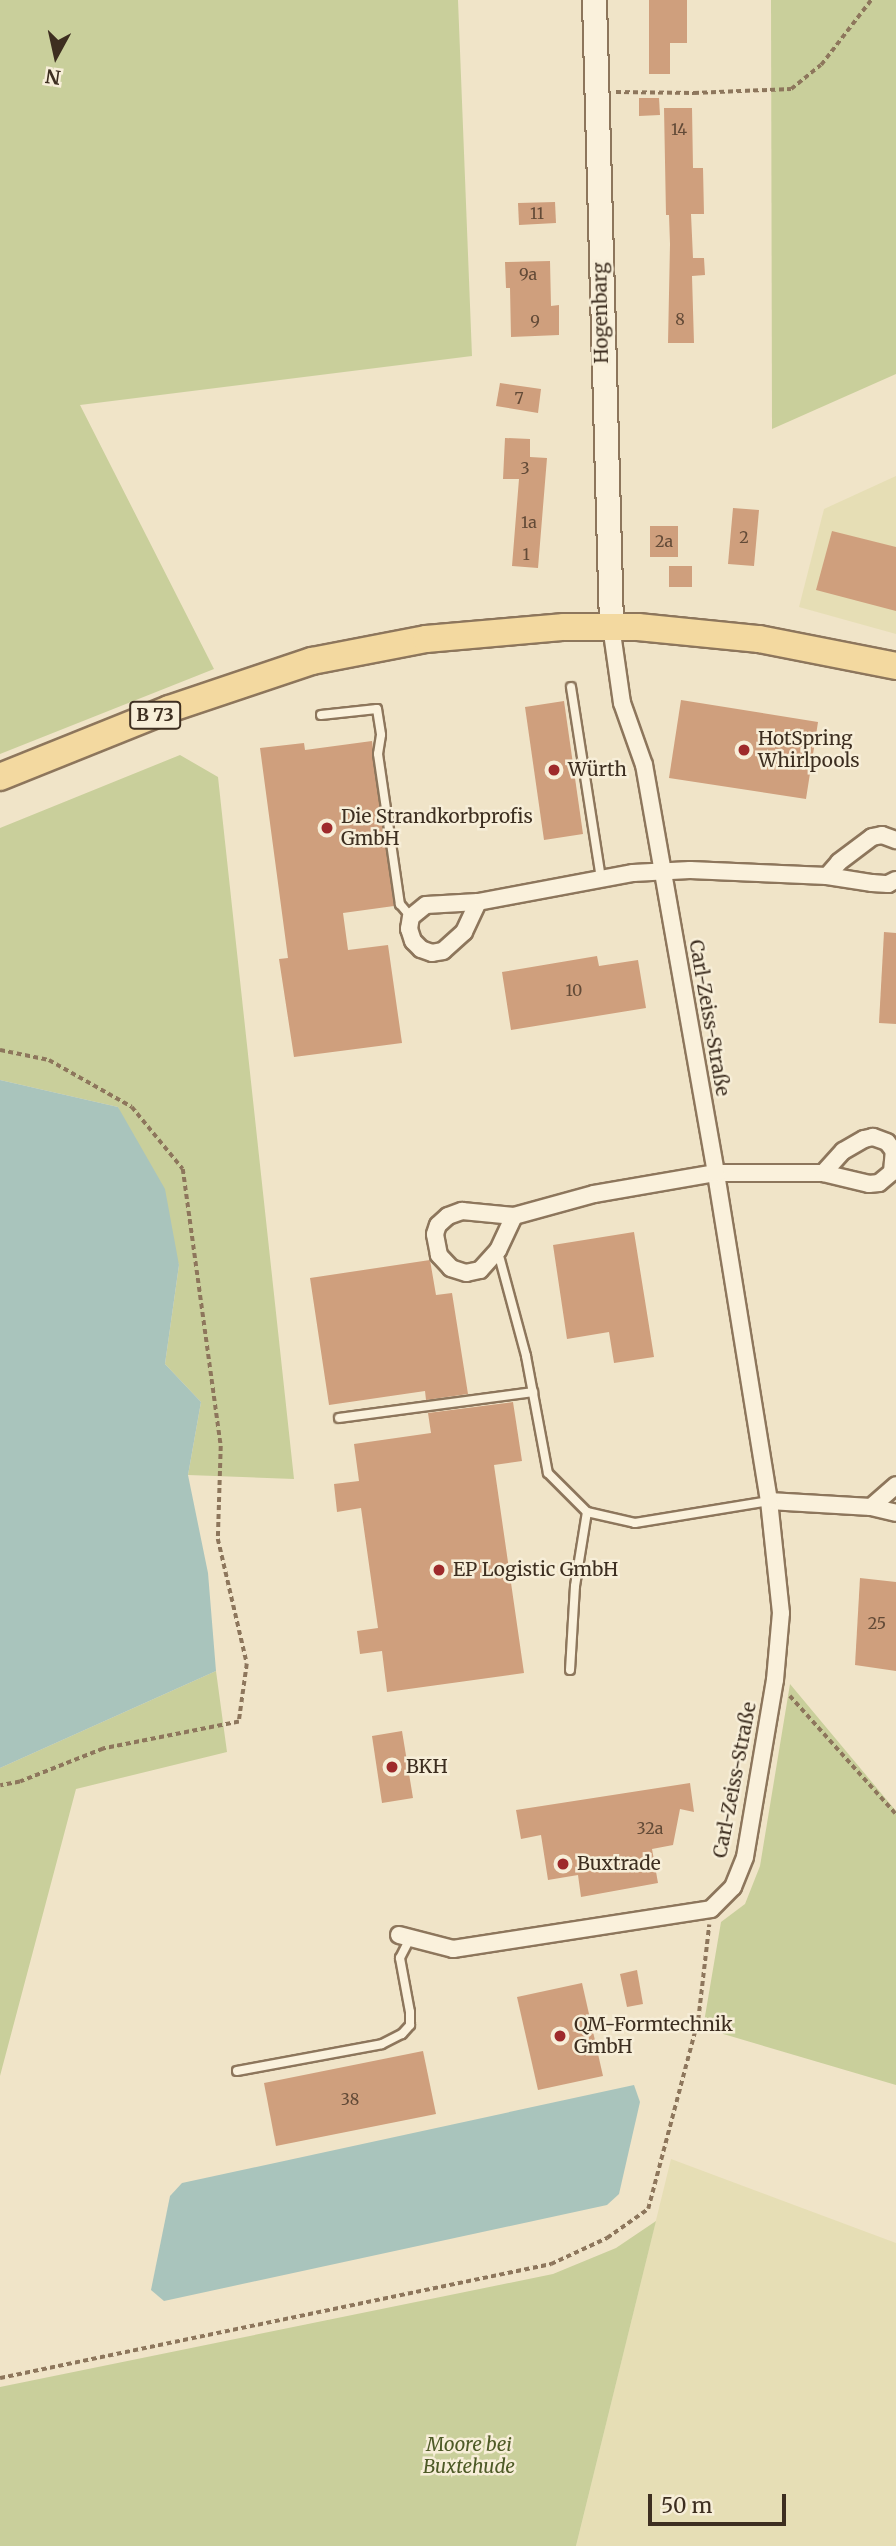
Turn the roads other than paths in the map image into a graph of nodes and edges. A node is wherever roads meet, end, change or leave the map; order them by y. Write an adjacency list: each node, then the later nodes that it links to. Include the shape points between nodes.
1 (594, 0): 2 (street, Hogenbarg)
2 (611, 626): 3 (main road, B 73, via 759,639); 6 (main road, B 73, via 426,639 312,661 169,709); 8 (street, Carl-Zeiss-Straße, via 620,696 644,765)
3 (896, 666)
4 (570, 687): 10 (lane)
5 (321, 715): 13 (lane, via 376,709 381,735 378,754 400,904)
6 (0, 777)
7 (896, 840): 9 (street, via 872,837)
8 (661, 871): 9 (street); 10 (street); 14 (street, Carl-Zeiss-Straße)
9 (827, 876): 11 (street, via 888,884)
10 (601, 879): 12 (street)
11 (896, 880)
12 (478, 902): 13 (street, via 426,905); 13 (street, via 464,932 443,951 432,953 413,941)
13 (411, 917)
14 (716, 1173): 15 (street); 16 (street, via 594,1194); 21 (street, Carl-Zeiss-Straße)
15 (823, 1173)
16 (514, 1216): 17 (street); 17 (street, via 462,1211 438,1225 436,1246 451,1268 466,1273 480,1270)
17 (498, 1250): 18 (lane)
18 (533, 1392): 19 (lane); 23 (lane, via 548,1473)
19 (339, 1418)
20 (896, 1485): 22 (street)
21 (769, 1502): 22 (street); 23 (lane, via 635,1523); 26 (street, Carl-Zeiss-Straße, via 781,1613 775,1680 746,1857 733,1887 711,1909 453,1949)
22 (871, 1507): 24 (street)
23 (587, 1512): 25 (lane, via 575,1586)
24 (896, 1513)
25 (570, 1670)
26 (404, 1936): 27 (lane, via 400,1958 410,2025 402,2034 382,2044)
27 (237, 2071)

